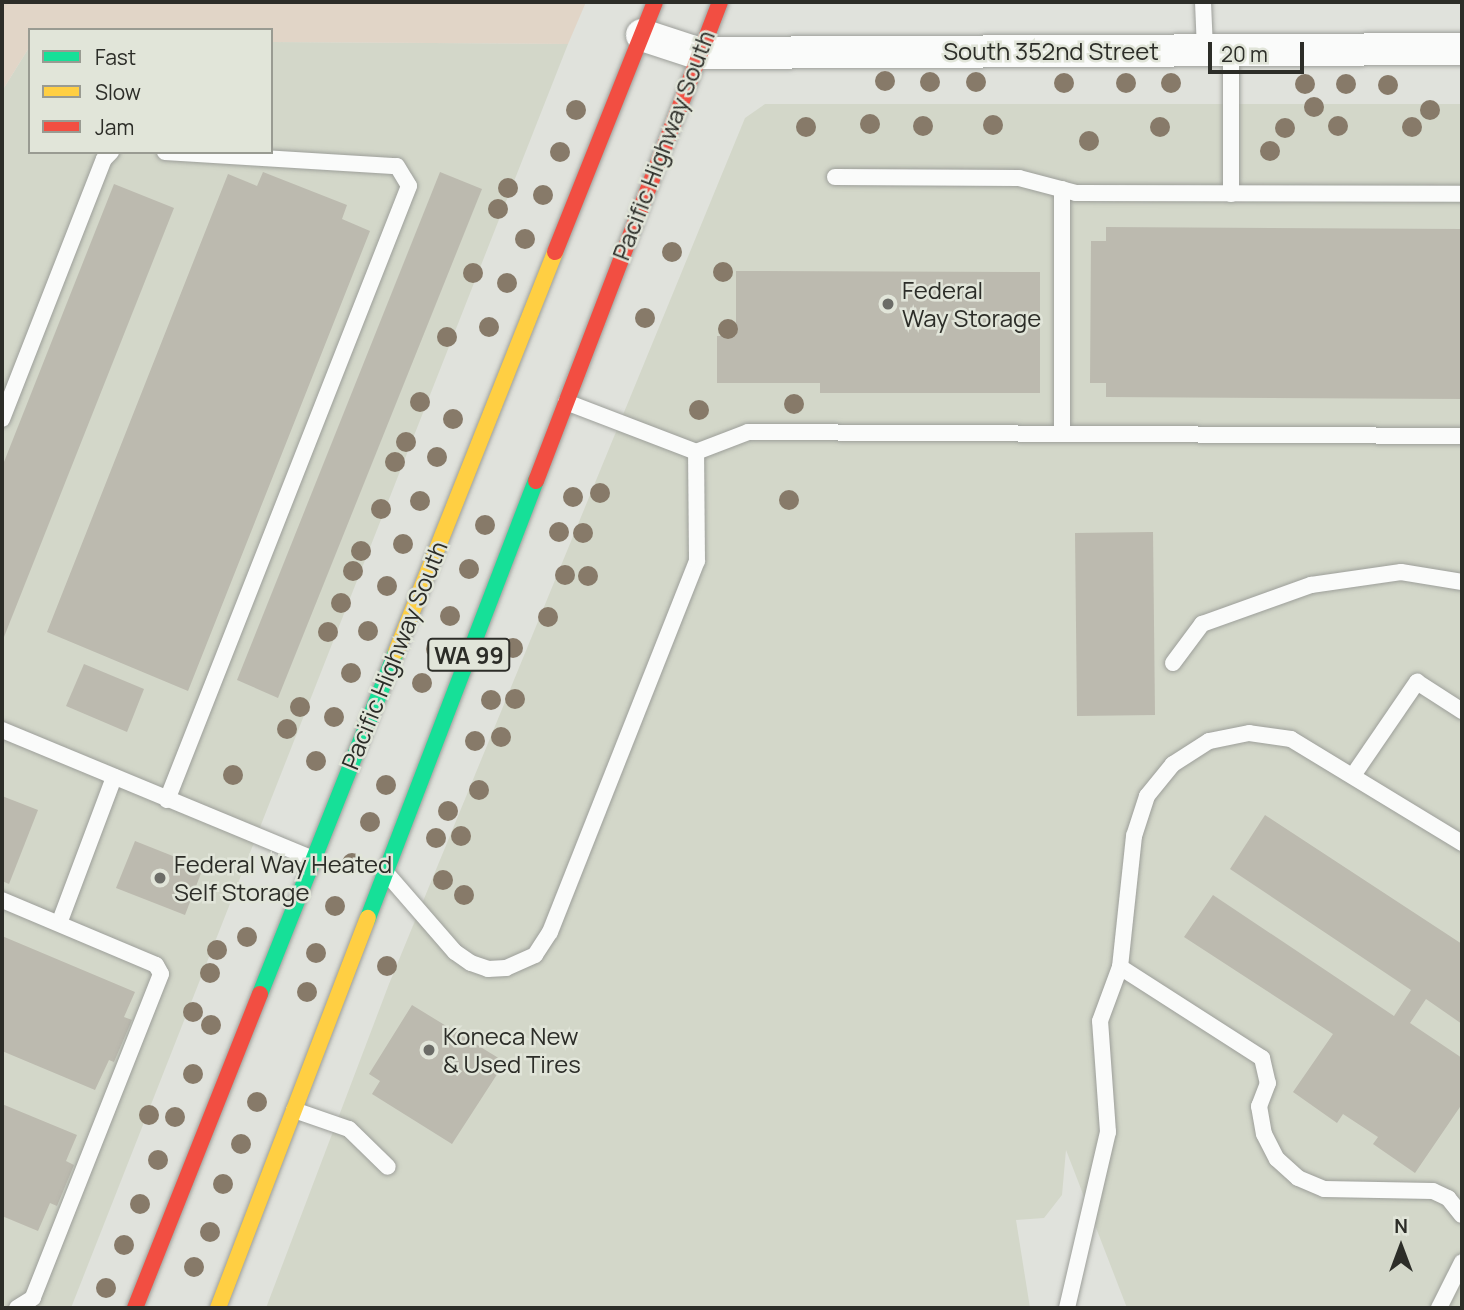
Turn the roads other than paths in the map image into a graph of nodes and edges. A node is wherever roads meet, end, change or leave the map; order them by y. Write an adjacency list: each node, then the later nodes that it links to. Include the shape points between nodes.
1 (655, 2): 4 (main road, Pacific Highway South / WA 99)
2 (720, 2): 7 (main road, Pacific Highway South / WA 99)
3 (1203, 2): 6 (lane)
4 (642, 35): 7 (street, South 352nd Street); 27 (main road, Pacific Highway South / WA 99)
5 (1462, 49): 6 (street, South 352nd Street)
6 (1218, 51): 7 (street, South 352nd Street); 12 (lane)
7 (697, 53): 14 (main road, Pacific Highway South / WA 99)
8 (109, 154): 15 (lane)
9 (198, 154): 25 (lane, via 397,166 408,186)
10 (835, 177): 11 (lane, via 1019,178)
11 (1062, 189): 12 (lane, via 1076,193); 16 (lane)
12 (1231, 194): 13 (lane)
13 (1462, 194)
14 (564, 401): 18 (lane); 28 (main road, Pacific Highway South / WA 99)
15 (2, 419)
16 (1062, 434): 17 (lane); 18 (lane, via 748,432)
17 (1462, 436)
18 (696, 452): 28 (lane, via 697,561 550,932 535,955 506,968 488,969 471,963 454,952)
19 (1462, 582): 20 (lane, via 1401,572 1311,585 1202,624)
20 (1173, 663)
21 (1462, 711): 23 (lane, via 1417,682)
22 (2, 730): 24 (lane)
23 (1354, 774): 26 (lane); 31 (lane, via 1291,739 1250,733 1209,741 1173,764 1147,796 1133,836)
24 (114, 777): 25 (lane); 30 (lane)
25 (167, 800): 27 (lane)
26 (1462, 844)
27 (313, 859): 37 (main road, Pacific Highway South / WA 99)
28 (387, 874): 32 (main road, Pacific Highway South / WA 99)
29 (2, 901): 30 (lane)
30 (60, 921): 36 (lane, via 156,965 161,974 33,1298)
31 (1121, 967): 34 (lane, via 1262,1058 1268,1083 1259,1106 1264,1134 1277,1159 1298,1178 1324,1189 1433,1191 1448,1198); 39 (lane, via 1100,1021 1108,1132)
32 (294, 1110): 33 (lane, via 349,1129); 38 (main road, Pacific Highway South / WA 99)
33 (388, 1167)
34 (1462, 1214)
35 (1462, 1262): 40 (lane)
36 (17, 1308)
37 (135, 1308)
38 (218, 1308)
39 (1067, 1308)
40 (1439, 1308)

